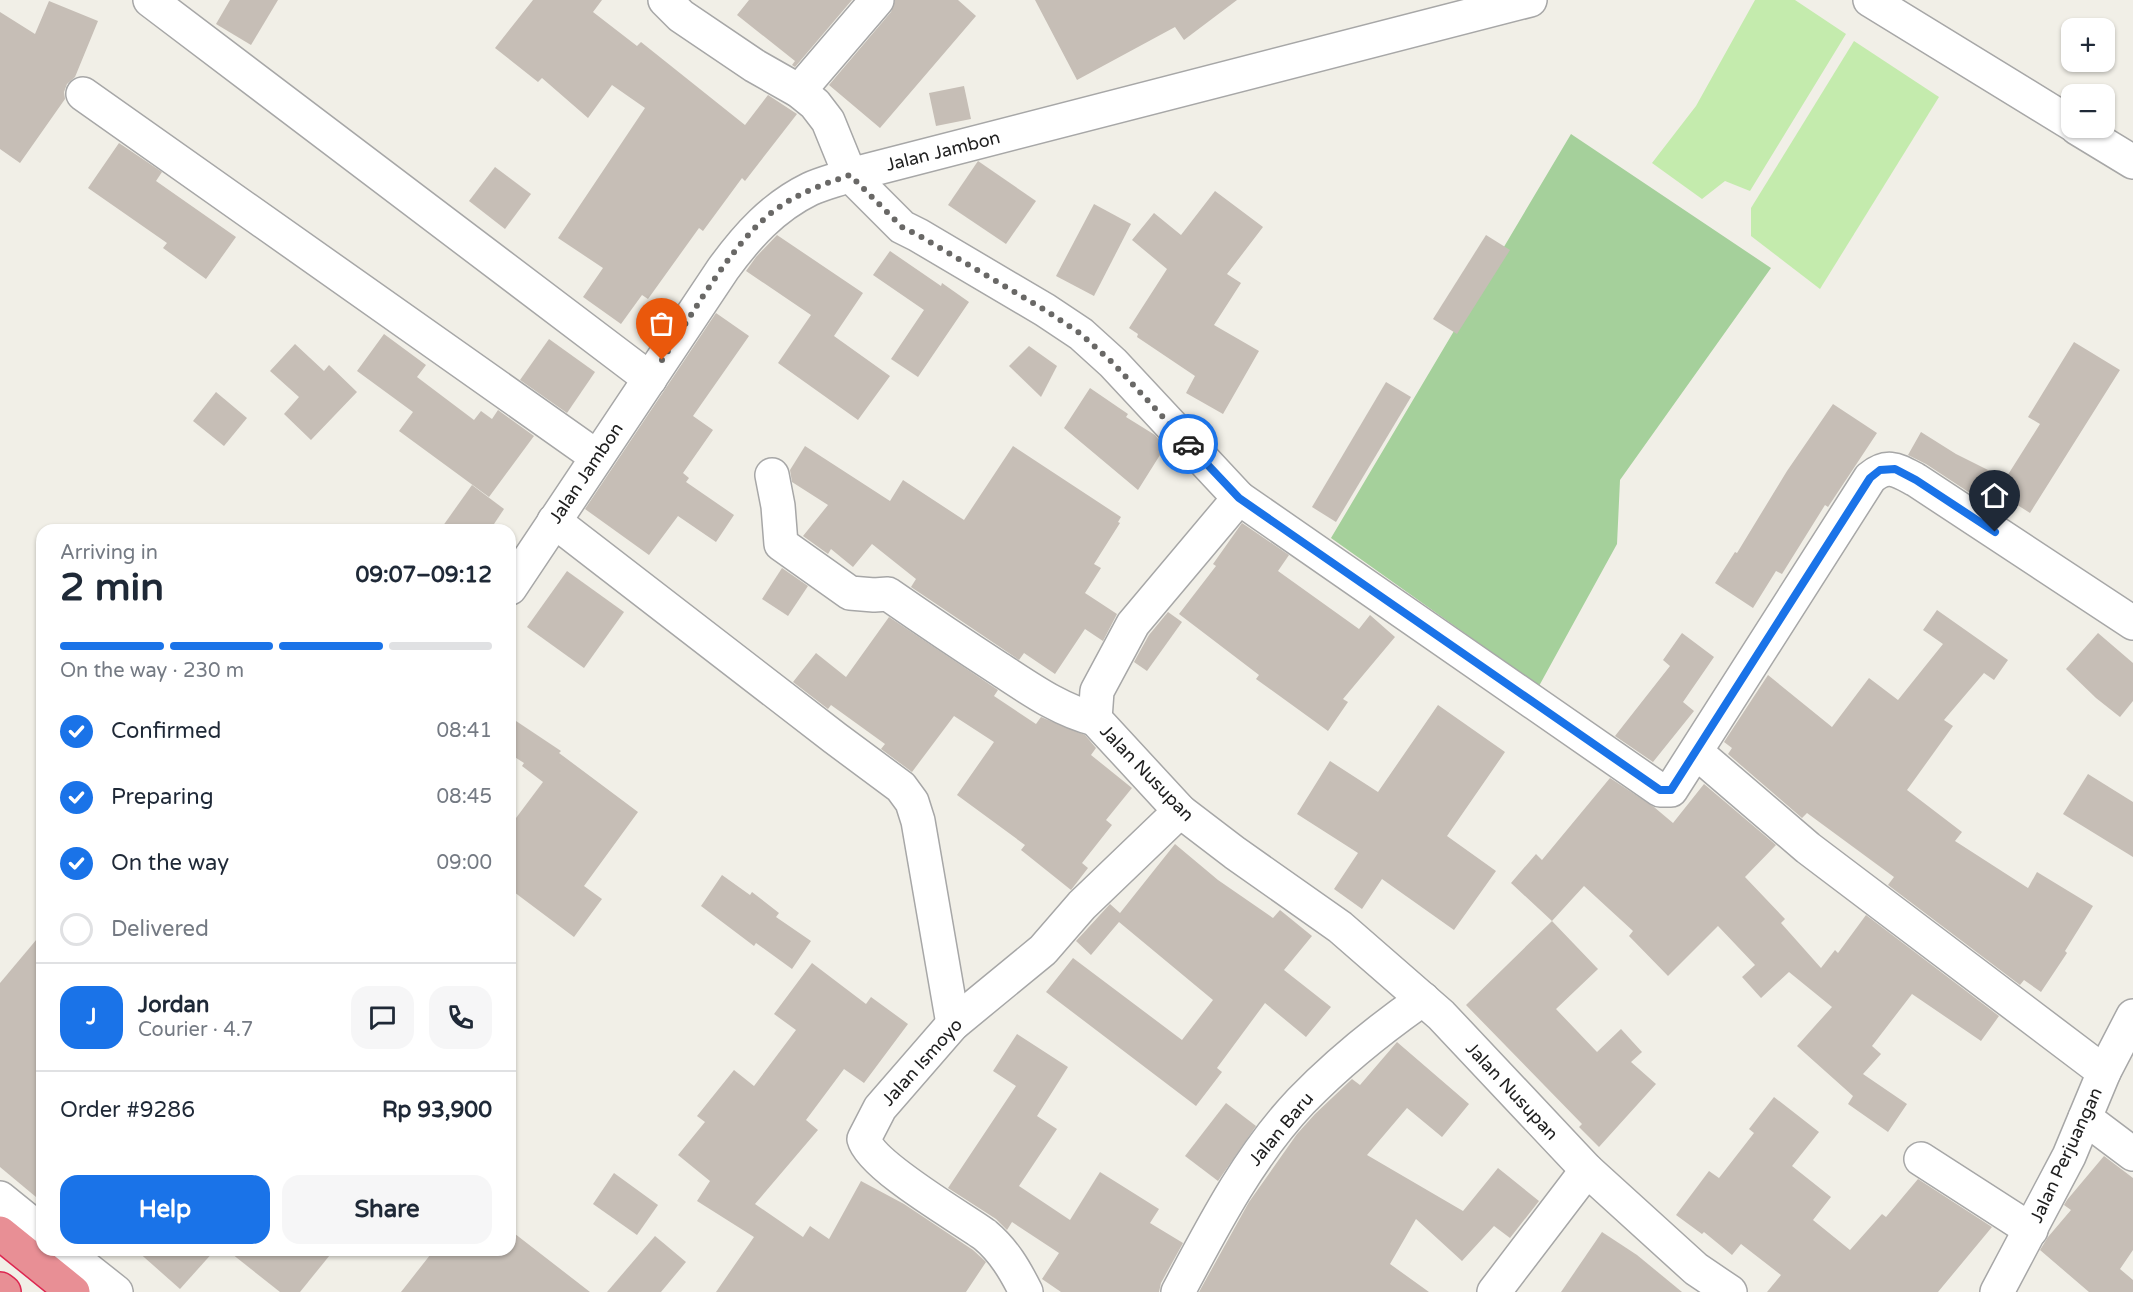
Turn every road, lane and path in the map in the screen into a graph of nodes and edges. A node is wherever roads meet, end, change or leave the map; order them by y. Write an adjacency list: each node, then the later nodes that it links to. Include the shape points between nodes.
1 (150, 0): 12 (street)
2 (665, 0): 6 (street, via 681,16 736,54)
3 (877, 0): 6 (street)
4 (1530, 0): 11 (street, Jalan Jambon)
5 (1870, 0): 8 (street)
6 (799, 91): 11 (street, via 828,121)
7 (83, 94): 13 (street)
8 (2061, 117)
9 (2093, 138): 10 (street)
10 (2133, 162)
11 (850, 175): 12 (street, Jalan Jambon, via 810,190 775,210 746,237); 15 (street, via 902,227 1081,334)
12 (650, 378): 13 (street, Jalan Jambon)
13 (597, 457): 16 (street, Jalan Jambon)
14 (772, 475): 19 (street, via 781,544 850,593 888,594 1052,702)
15 (1239, 498): 19 (street, Jalan Nusupan, via 1133,624 1097,691); 20 (street, via 1660,790 1671,790)
16 (554, 521): 17 (street, Jalan Jambon); 24 (street, via 901,787 912,801 918,821)
17 (516, 579)
18 (2133, 623): 20 (street, via 1916,480 1895,469 1880,470 1870,478)
19 (1095, 719): 21 (street, Jalan Nusupan)
20 (1696, 752): 25 (street, via 1808,848)
21 (1180, 811): 22 (street, Jalan Nusupan, via 1340,927); 24 (street, Jalan Ismoyo, via 1082,905 1043,950)
22 (1423, 999): 29 (street, Jalan Nusupan); 40 (street, Jalan Baru, via 1357,1050 1301,1101 1247,1170)
23 (2133, 1016): 25 (street, Jalan Perjuangan)
24 (953, 1024): 39 (street, Jalan Ismoyo, via 880,1108 870,1124 865,1145 892,1172 997,1245)
25 (2104, 1072): 26 (street, Jalan Perjuangan)
26 (2085, 1118): 27 (street); 32 (street, Jalan Perjuangan)
27 (2133, 1154)
28 (1921, 1158): 32 (street)
29 (1587, 1170): 41 (street); 42 (street, Jalan Nusupan, via 1696,1269)
30 (0, 1198): 31 (street)
31 (36, 1227)
32 (2031, 1230): 43 (street, Jalan Perjuangan)
33 (0, 1233): 37 (highway)
34 (71, 1256): 38 (street)
35 (0, 1289): 36 (highway)
36 (4, 1292)
37 (73, 1292)
38 (116, 1292)
39 (1026, 1292)
40 (1178, 1292)
41 (1494, 1292)
42 (1730, 1292)
43 (1997, 1292)

